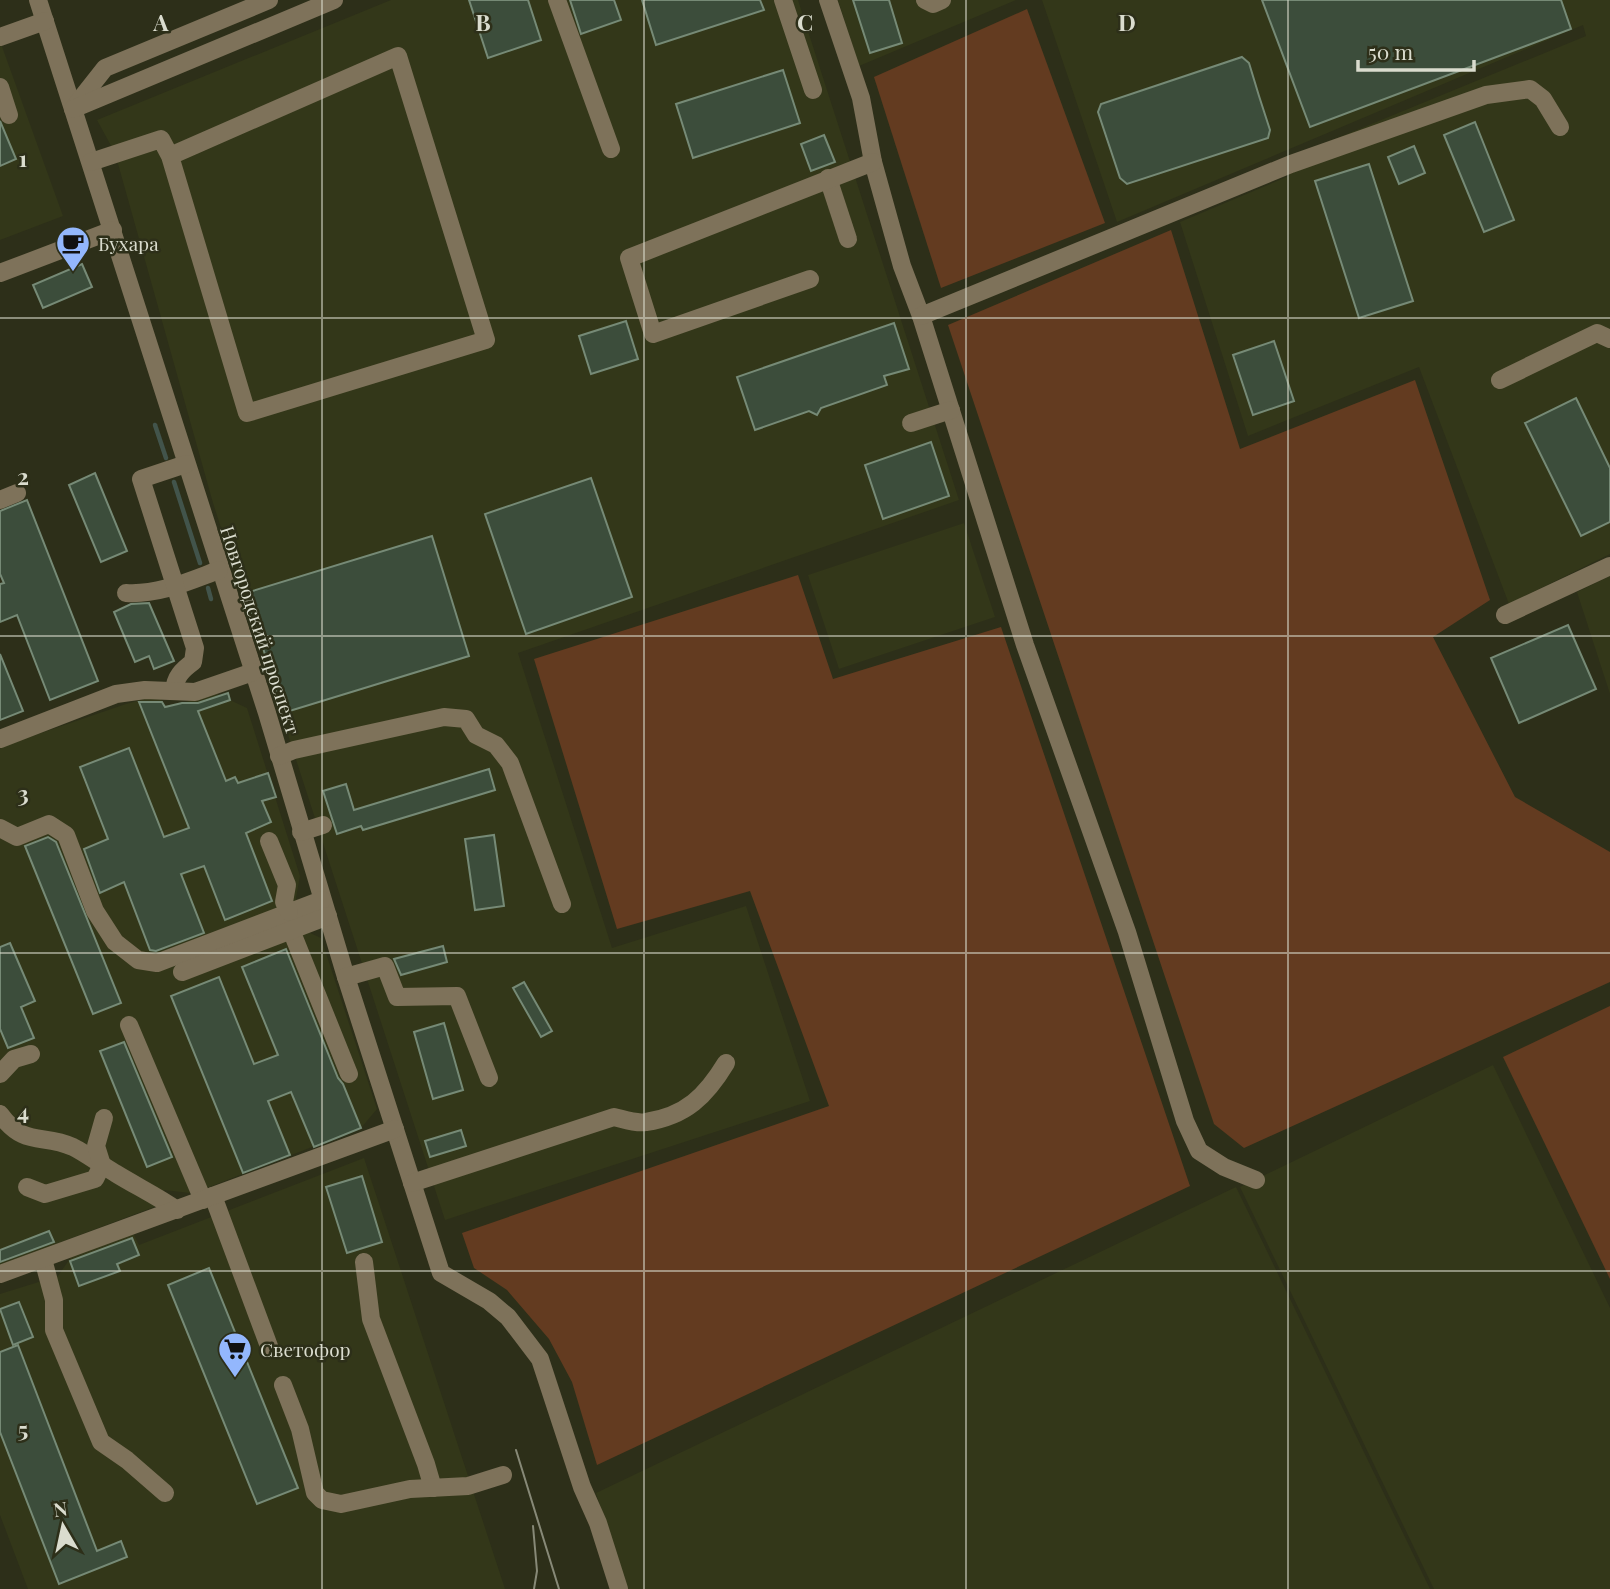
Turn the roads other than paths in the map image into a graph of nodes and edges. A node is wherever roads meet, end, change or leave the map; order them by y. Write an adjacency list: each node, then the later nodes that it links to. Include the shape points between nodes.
1 (38, 0): 9 (street, Новгородский проспект)
2 (269, 0): 13 (street, via 105,68)
3 (334, 0): 13 (street)
4 (556, 0): 16 (street)
5 (783, 0): 12 (street)
6 (828, 0): 19 (street, via 861,98)
7 (925, 0): 8 (street, via 933,4)
8 (942, 0)
9 (45, 21): 10 (street); 13 (street, Новгородский проспект)
10 (0, 37)
11 (0, 87): 14 (street)
12 (813, 90)
13 (73, 109): 18 (street, Новгородский проспект)
14 (9, 115)
15 (1560, 127): 25 (street, via 1543,99 1530,89 1486,95 1290,164)
16 (611, 149)
17 (170, 156): 17 (street, via 247,412 486,340 398,56); 18 (street, via 161,139)
18 (91, 162): 21 (street, Новгородский проспект)
19 (873, 162): 20 (street); 25 (street)
20 (828, 178): 22 (street); 24 (street, via 629,258 653,334)
21 (113, 230): 23 (street); 30 (street, Новгородский проспект)
22 (848, 239)
23 (0, 273)
24 (810, 279)
25 (921, 316): 28 (street)
26 (1610, 339): 27 (street, via 1597,333)
27 (1500, 380)
28 (951, 410): 29 (street); 61 (street, via 1025,645 1127,932 1185,1121 1199,1151)
29 (911, 423)
30 (186, 464): 34 (street, Новгородский проспект); 35 (street, via 141,480)
31 (17, 493): 32 (street)
32 (0, 500)
33 (1610, 566): 37 (street)
34 (219, 570): 35 (street); 38 (street, Новгородский проспект)
35 (175, 586): 36 (street); 39 (street, via 195,648 193,662 181,671)
36 (126, 593)
37 (1506, 615)
38 (253, 672): 39 (street, via 195,692); 41 (street, Новгородский проспект)
39 (174, 691): 40 (street, via 116,694)
40 (0, 740)
41 (279, 756): 44 (street, Новгородский проспект); 46 (street, via 444,717 466,719 476,735 496,745 510,763)
42 (323, 825): 44 (street)
43 (0, 828): 48 (street, via 17,836 49,824 66,835 95,911 116,942 138,960 157,963)
44 (301, 832): 47 (street, Новгородский проспект)
45 (269, 841): 48 (street, via 287,885 284,902)
46 (562, 904)
47 (325, 908): 48 (street); 50 (street, Новгородский проспект)
48 (290, 921): 49 (street); 55 (street)
49 (182, 972)
50 (346, 977): 56 (street, via 384,966 397,997 457,996); 59 (street, Новгородский проспект)
51 (129, 1025): 64 (street)
52 (31, 1054): 54 (street, via 14,1059)
53 (726, 1063): 62 (street, via 714,1084 688,1109 644,1123 614,1117)
54 (0, 1074)
55 (349, 1074)
56 (489, 1078)
57 (0, 1114): 60 (street, via 10,1128 28,1138 71,1146)
58 (104, 1118): 60 (street, via 96,1146)
59 (395, 1129): 62 (street, Новгородский проспект); 64 (street)
60 (102, 1165): 63 (street, via 95,1179 65,1190 46,1194); 65 (street)
61 (1256, 1180)
62 (412, 1183): 74 (street, Новгородский проспект, via 441,1273 508,1317 540,1359)
63 (27, 1187)
64 (208, 1198): 65 (street); 69 (street)
65 (177, 1210): 66 (street)
66 (43, 1259): 68 (street); 73 (street, via 54,1300 54,1330 101,1443)
67 (365, 1262): 72 (street, via 371,1319)
68 (0, 1274)
69 (271, 1349)
70 (283, 1385): 72 (street, via 300,1429 315,1493 322,1500 341,1504)
71 (503, 1475): 72 (street, via 468,1486)
72 (433, 1488)
73 (165, 1493)
74 (619, 1589)

